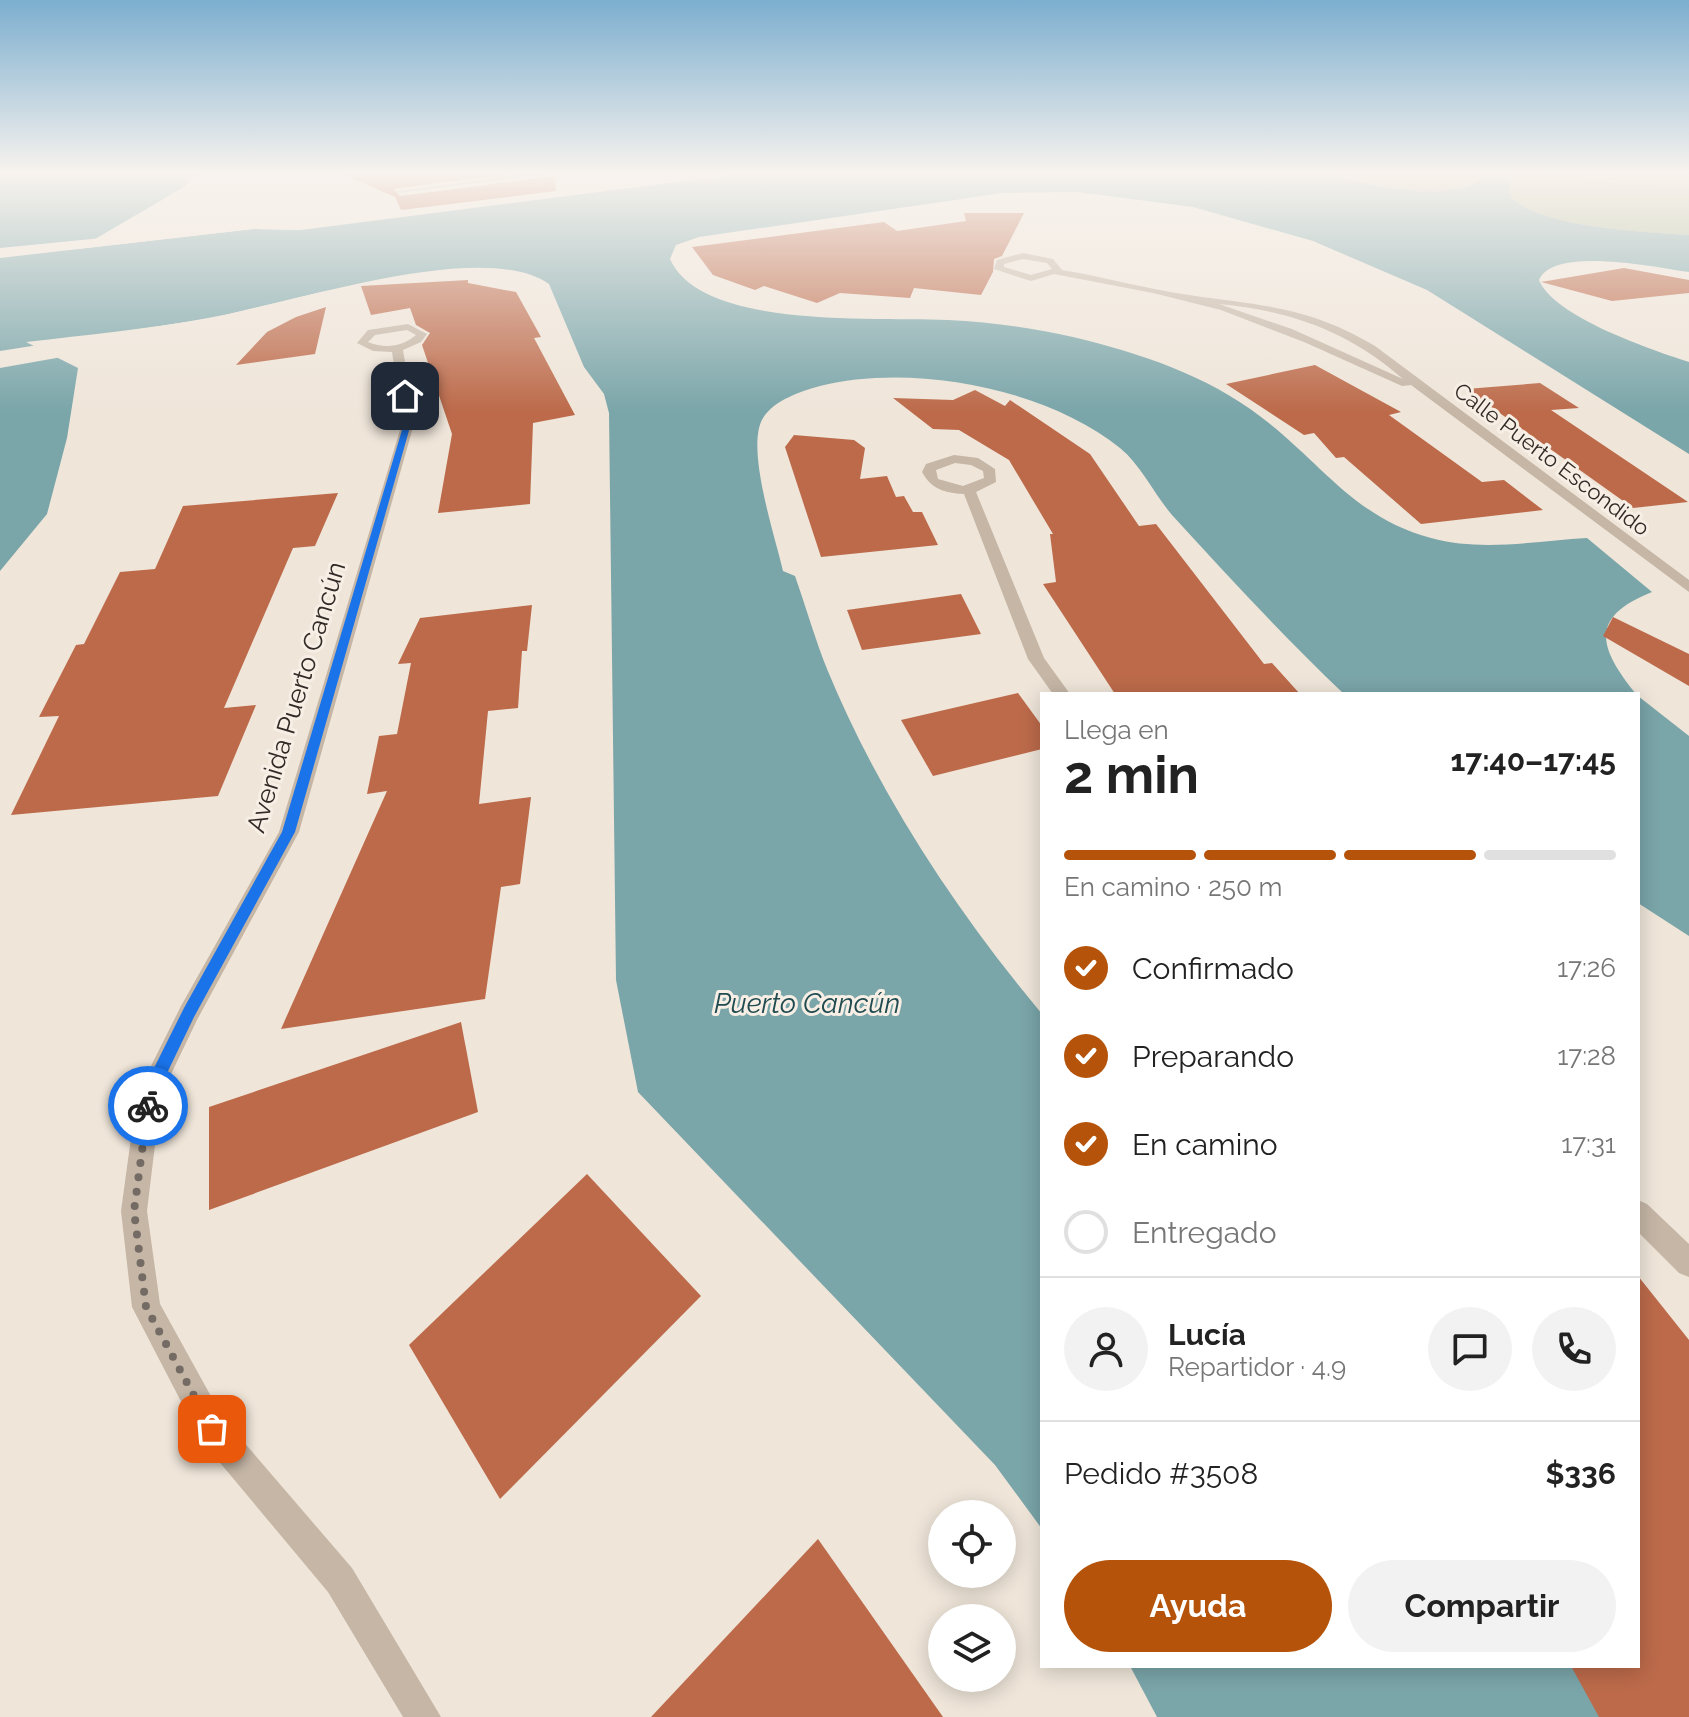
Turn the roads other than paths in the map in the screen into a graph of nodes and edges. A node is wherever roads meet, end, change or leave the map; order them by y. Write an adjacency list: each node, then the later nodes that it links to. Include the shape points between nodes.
1 (1056, 272): 1 (street, via 1055,264 1033,257 1005,259 997,265 1021,277); 2 (street, Calle Puerto Escondido)
2 (1189, 298): 4 (street, Calle Puerto Escondido, via 1312,340); 4 (street, Calle Puerto Escondido, via 1244,302 1312,316 1385,357)
3 (397, 348): 3 (street, via 416,341 420,331 390,327 362,339 372,348); 10 (street, Avenida Puerto Cancún, via 409,420 289,832 149,1094 134,1211 146,1307 212,1429 340,1580)
4 (1428, 394): 6 (street, Calle Puerto Escondido)
5 (969, 490): 7 (street, via 1036,659)
6 (1689, 587)
7 (1061, 692)
8 (1640, 1215): 9 (street)
9 (1689, 1263)
10 (423, 1717)

